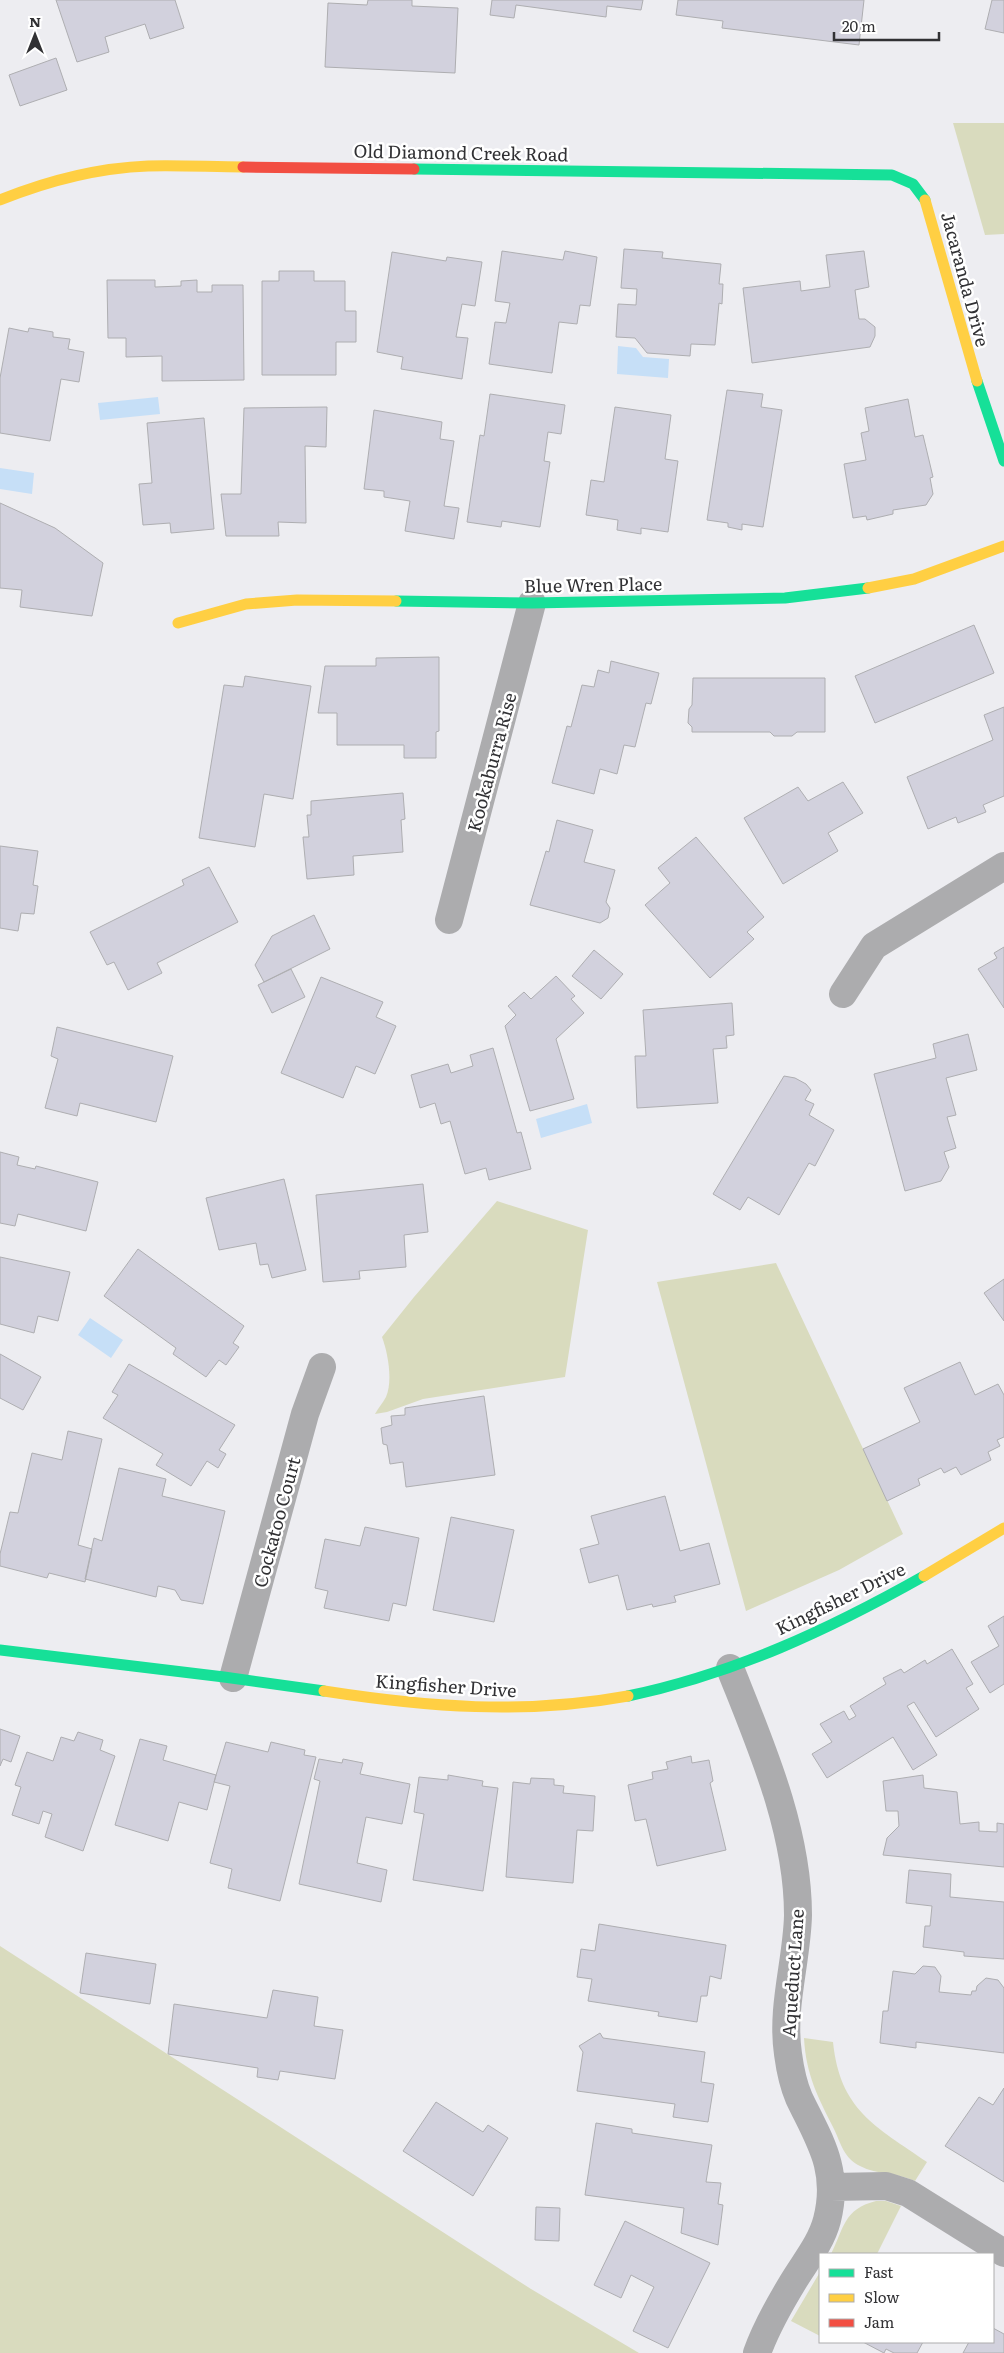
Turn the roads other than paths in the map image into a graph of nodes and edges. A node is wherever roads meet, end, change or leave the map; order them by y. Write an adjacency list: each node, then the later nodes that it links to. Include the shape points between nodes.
1 (920, 192): 2 (street, Old Diamond Creek Road, via 904,179 868,174 148,166 104,169 60,178); 3 (street, Jacaranda Drive, via 927,203 972,366)
2 (0, 200)
3 (1004, 461)
4 (1004, 546): 5 (street, Blue Wren Place, via 914,579 847,592 785,598)
5 (532, 603): 6 (street, Blue Wren Place, via 297,600 246,604); 8 (street, Kookaburra Rise)
6 (178, 623)
7 (1004, 866): 9 (street, via 874,946)
8 (449, 920)
9 (843, 994)
10 (322, 1367): 14 (street, Cockatoo Court, via 305,1414)
11 (1004, 1528): 13 (street, Kingfisher Drive, via 865,1607)
12 (0, 1650): 14 (street, Kingfisher Drive)
13 (730, 1668): 14 (street, Kingfisher Drive, via 678,1685 621,1697 516,1708 437,1705); 15 (street, Aqueduct Lane, via 786,1821 794,1865 797,1929 787,2001 787,2051 799,2097 827,2156)
14 (233, 1678)
15 (831, 2187): 16 (street, via 886,2186 903,2191); 17 (street, Aqueduct Lane, via 827,2220 820,2239 774,2314)
16 (1004, 2253)
17 (757, 2353)

